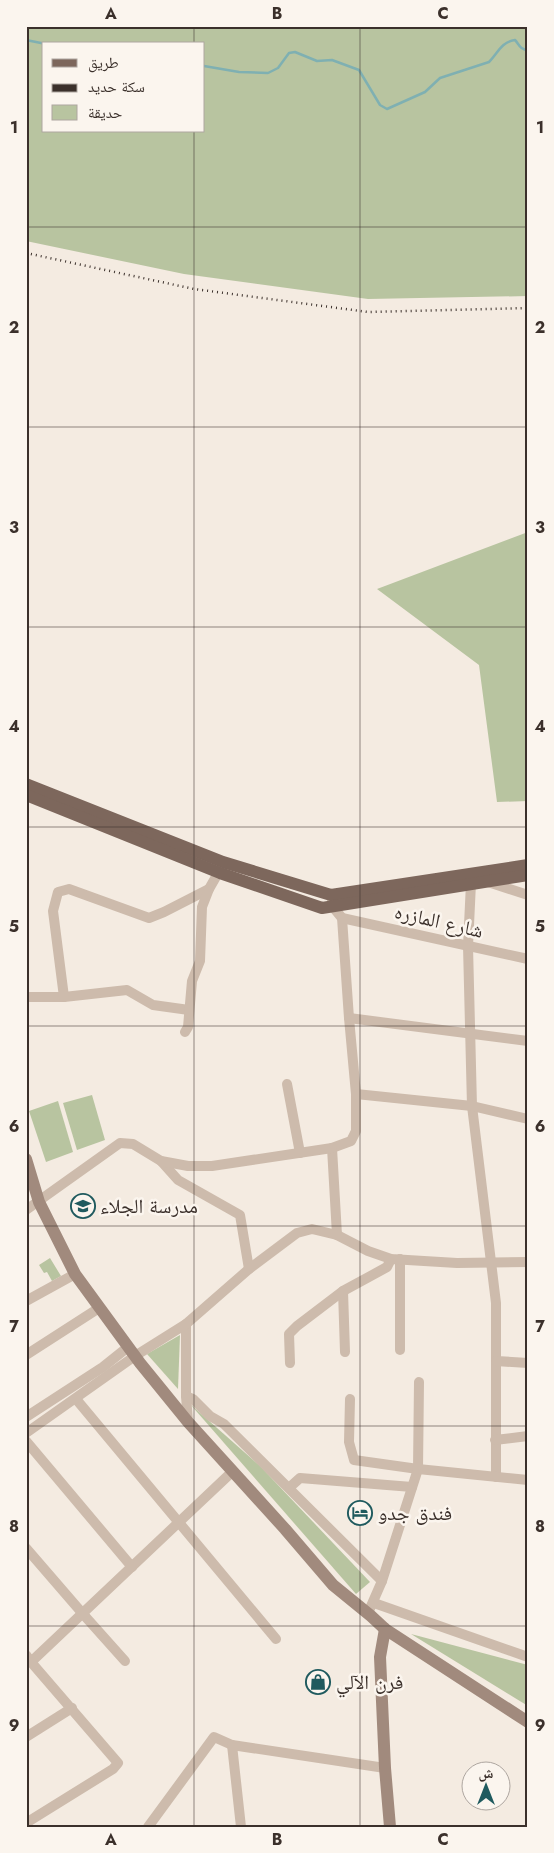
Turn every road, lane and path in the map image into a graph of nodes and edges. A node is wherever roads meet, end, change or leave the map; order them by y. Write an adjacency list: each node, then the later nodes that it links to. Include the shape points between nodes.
1 (26, 784): 4 (main road)
2 (26, 795): 4 (main road)
3 (528, 865): 6 (main road)
4 (221, 867): 8 (street); 10 (main road)
5 (528, 875): 6 (main road)
6 (485, 876): 7 (main road); 9 (street); 10 (main road)
7 (471, 883): 10 (main road); 12 (street)
8 (209, 889): 15 (street, via 149,918 69,889 58,892 54,911); 16 (street, via 202,907 200,960 192,981)
9 (528, 895)
10 (332, 901): 11 (street)
11 (342, 918): 12 (street, شارع المازره); 17 (street)
12 (468, 946): 13 (street, شارع المازره); 19 (street)
13 (528, 959)
14 (26, 997): 15 (street)
15 (64, 997): 16 (street, via 127,990 153,1004)
16 (189, 1010): 18 (street)
17 (348, 1018): 19 (street); 22 (street)
18 (185, 1032)
19 (471, 1034): 20 (street); 23 (street)
20 (528, 1041)
21 (287, 1084): 26 (street)
22 (356, 1094): 23 (street); 25 (street, via 356,1131 351,1140)
23 (472, 1106): 24 (street); 34 (street)
24 (528, 1119)
25 (332, 1148): 26 (street); 31 (street)
26 (300, 1153): 28 (street, via 212,1166)
27 (26, 1159): 29 (main road)
28 (161, 1161): 29 (street, via 133,1144 120,1142); 35 (street, via 178,1180 240,1215)
29 (39, 1202): 30 (street); 36 (main road)
30 (26, 1210)
31 (337, 1234): 32 (street, via 368,1251); 35 (street, via 312,1229 297,1233)
32 (395, 1259): 34 (street); 37 (street, via 387,1267); 41 (street)
33 (528, 1262): 34 (street)
34 (491, 1263): 45 (street, via 496,1303)
35 (250, 1268): 40 (street)
36 (75, 1274): 38 (street); 39 (main road)
37 (343, 1291): 43 (street); 46 (street, via 289,1334)
38 (26, 1301)
39 (99, 1308): 42 (main road); 44 (street)
40 (186, 1324): 42 (street); 49 (street)
41 (400, 1350)
42 (131, 1351): 50 (street); 52 (street); 53 (main road)
43 (346, 1352)
44 (26, 1355)
45 (496, 1361): 47 (street); 56 (street)
46 (290, 1363)
47 (528, 1363)
48 (419, 1382): 58 (street)
49 (186, 1396): 53 (street); 62 (street, via 224,1424)
50 (76, 1399): 54 (street); 64 (street)
51 (350, 1399): 58 (street, via 348,1442 354,1460)
52 (26, 1417)
53 (188, 1422): 59 (main road)
54 (26, 1433)
55 (528, 1436): 56 (street)
56 (495, 1440): 60 (street)
57 (26, 1442): 66 (street)
58 (418, 1469): 60 (street); 63 (street)
59 (233, 1471): 64 (street); 68 (main road, via 333,1585)
60 (496, 1477): 61 (street)
61 (528, 1480)
62 (290, 1487): 63 (street, via 300,1478); 67 (street)
63 (412, 1487): 67 (street)
64 (179, 1522): 66 (street); 71 (street)
65 (26, 1548): 69 (street)
66 (132, 1567): 69 (street)
67 (382, 1580): 68 (street)
68 (371, 1608): 70 (main road); 72 (street)
69 (83, 1614): 73 (street); 74 (street)
70 (385, 1629): 76 (main road); 79 (main road, via 380,1657)
71 (276, 1639)
72 (528, 1657)
73 (29, 1659): 75 (street)
74 (125, 1661)
75 (72, 1708): 77 (street); 80 (street, via 118,1763)
76 (528, 1722)
77 (26, 1738)
78 (232, 1745): 79 (street); 81 (street, via 214,1737); 82 (street)
79 (385, 1768): 83 (main road)
80 (26, 1823)
81 (148, 1827)
82 (241, 1827)
83 (390, 1827)

